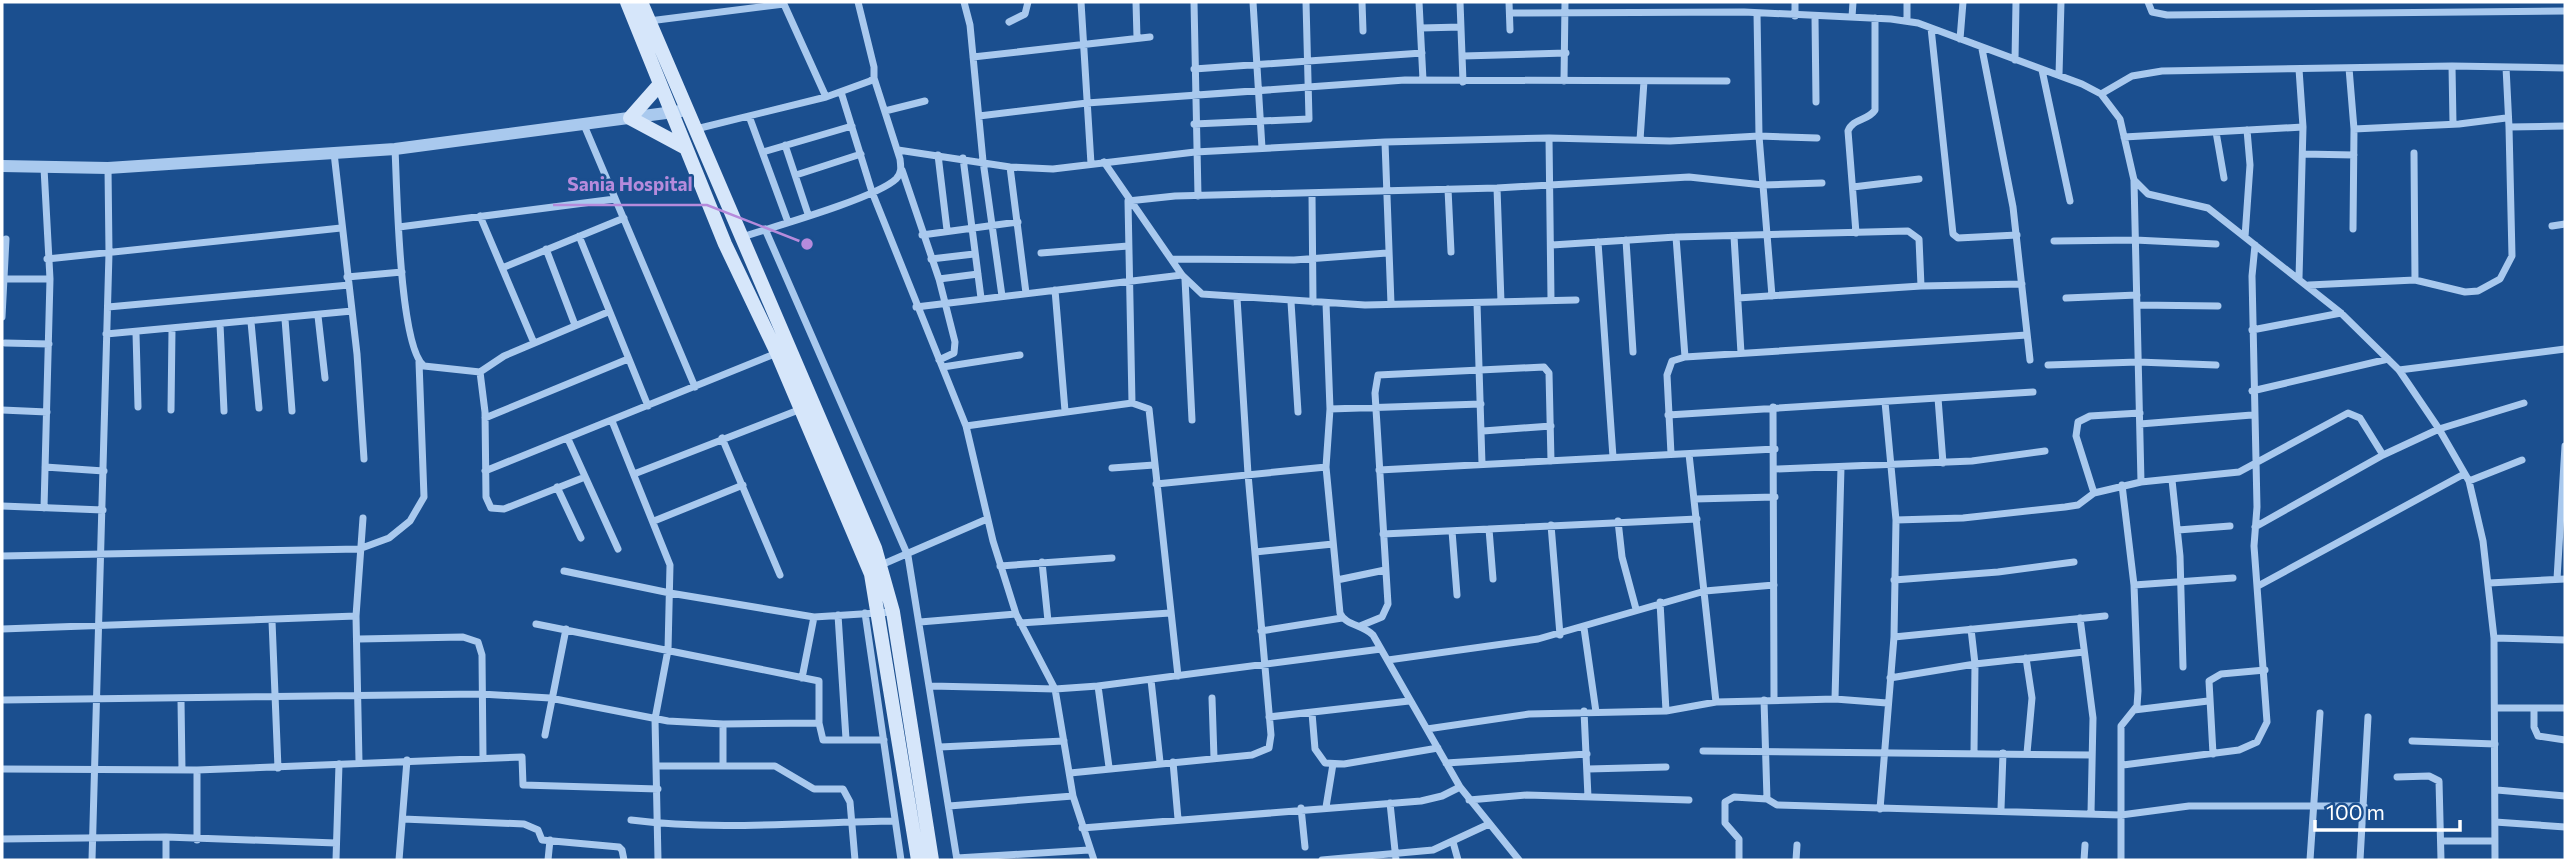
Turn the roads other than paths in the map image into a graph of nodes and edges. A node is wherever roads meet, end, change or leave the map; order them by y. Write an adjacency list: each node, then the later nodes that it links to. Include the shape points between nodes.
1 (627, 2): 74 (main road)
2 (641, 2): 40 (main road)
3 (858, 2): 68 (street)
4 (964, 2): 55 (street)
5 (1028, 2): 42 (street, via 1025,14)
6 (1081, 2): 51 (street)
7 (1136, 2): 49 (street)
8 (1194, 2): 64 (street)
9 (1252, 2): 59 (street)
10 (1306, 2): 57 (street)
11 (1362, 2): 47 (street)
12 (1419, 2): 44 (street)
13 (1460, 2): 43 (street)
14 (1509, 2): 34 (street)
15 (1565, 2): 31 (street)
16 (1717, 2): 28 (street)
17 (1744, 2): 32 (street)
18 (1795, 2): 36 (street)
19 (1853, 2): 38 (street)
20 (1907, 2): 41 (street)
21 (1962, 2): 50 (street)
22 (2016, 2): 58 (street)
23 (2061, 2): 67 (street)
24 (2148, 2): 33 (street, via 2152,12 2167,15)
25 (2423, 2): 33 (street)
26 (2549, 2): 29 (street)
27 (784, 3): 40 (street); 80 (street)
28 (1719, 11): 31 (street); 32 (street)
29 (2548, 11): 30 (street); 33 (street)
30 (2565, 11)
31 (1565, 12): 34 (street); 54 (street)
32 (1744, 12): 35 (street)
33 (2423, 12)
34 (1510, 13): 46 (street)
35 (1757, 13): 36 (street); 103 (street)
36 (1795, 16): 37 (street)
37 (1815, 17): 38 (street); 82 (street)
38 (1852, 17): 39 (street)
39 (1875, 18): 41 (street); 138 (street, via 1875,110 1848,131)
40 (649, 21): 84 (main road)
41 (1907, 21): 45 (street)
42 (1009, 22)
43 (1461, 27): 44 (street); 56 (street)
44 (1421, 28): 53 (street)
45 (1931, 28): 50 (street); 164 (street, via 1953,234 1958,238)
46 (1510, 30)
47 (1363, 32)
48 (1150, 37): 49 (street)
49 (1137, 38): 51 (street)
50 (1960, 39): 52 (street)
51 (1082, 44): 55 (street); 83 (street)
52 (1982, 49): 58 (street); 164 (street)
53 (1422, 53): 57 (street); 69 (street)
54 (1566, 53): 56 (street); 70 (street)
55 (973, 57): 88 (street)
56 (1463, 57): 73 (street)
57 (1309, 60): 59 (street); 75 (street)
58 (2015, 60): 65 (street)
59 (1255, 64): 64 (street); 76 (street)
60 (2452, 66): 61 (street); 62 (street); 93 (street)
61 (2506, 67): 63 (street); 90 (street)
62 (2349, 68): 66 (street); 100 (street)
63 (2565, 68)
64 (1194, 69): 79 (street)
65 (2042, 69): 67 (street); 147 (street)
66 (2299, 69): 78 (street, via 2146,73); 97 (street)
67 (2059, 75): 78 (street)
68 (874, 78): 77 (street); 85 (street)
69 (1423, 80): 73 (street); 75 (street)
70 (1564, 81): 71 (street); 73 (street)
71 (1644, 81): 72 (street); 107 (street)
72 (1727, 81)
73 (1463, 82)
74 (660, 84): 86 (main road); 89 (main road)
75 (1308, 87): 76 (street); 91 (street, via 1308,119)
76 (1258, 90): 79 (street); 91 (street)
77 (841, 92): 80 (street); 95 (street)
78 (2101, 94): 104 (street, via 2120,119)
79 (1194, 95): 83 (street); 92 (street)
80 (826, 97): 87 (street)
81 (926, 101): 85 (street)
82 (1816, 102)
83 (1087, 103): 88 (street); 125 (street)
84 (687, 110): 86 (street); 99 (main road)
85 (885, 111): 113 (street)
86 (670, 113): 89 (street); 110 (main road)
87 (749, 116): 99 (street); 114 (street)
88 (979, 117): 123 (street)
89 (630, 118): 94 (street); 110 (main road)
90 (2506, 118): 93 (street); 98 (street)
91 (1261, 122): 92 (street); 111 (street)
92 (1194, 124): 115 (street)
93 (2452, 124): 100 (street)
94 (584, 125): 112 (street); 145 (street)
95 (852, 126): 109 (street); 118 (street)
96 (2565, 126): 98 (street)
97 (2303, 127): 101 (street); 119 (street)
98 (2509, 127): 198 (street, via 2512,256 2506,271 2490,287 2478,291)
99 (696, 129): 168 (main road)
100 (2354, 129): 121 (street)
101 (2247, 130): 102 (street); 170 (street)
102 (2216, 132): 104 (street); 133 (street)
103 (1759, 136): 106 (street); 107 (street); 136 (street)
104 (2124, 137): 134 (street)
105 (1549, 138): 107 (street); 108 (street); 137 (street)
106 (1817, 138)
107 (1640, 141)
108 (1385, 142): 111 (street); 141 (street)
109 (785, 145): 114 (street); 131 (street)
110 (684, 147): 246 (main road)
111 (1262, 148): 115 (street)
112 (395, 149): 116 (street); 156 (street)
113 (898, 150): 120 (street); 130 (street)
114 (763, 152): 151 (street)
115 (1195, 152): 124 (street); 144 (street)
116 (334, 153): 127 (street); 157 (street)
117 (2414, 153): 198 (street)
118 (861, 154): 131 (street); 142 (street)
119 (2303, 154): 121 (street); 194 (street)
120 (938, 155): 122 (street); 161 (street)
121 (2354, 155): 160 (street)
122 (963, 158): 123 (street); 158 (street)
123 (983, 161): 128 (street); 154 (street)
124 (1104, 162): 125 (street); 146 (street)
125 (1091, 164): 128 (street, via 1053,169)
126 (2, 166): 129 (street)
127 (108, 167): 129 (street); 182 (street)
128 (1010, 167): 152 (street)
129 (44, 168): 186 (street)
130 (901, 169): 142 (street, via 890,184); 163 (street)
131 (796, 175): 148 (street)
132 (1919, 178): 138 (street)
133 (2224, 178)
134 (2134, 180): 170 (street, via 2148,194 2208,208); 173 (street)
135 (1822, 183): 136 (street)
136 (1763, 185): 137 (street, via 1689,177); 167 (street)
137 (1551, 186): 139 (street); 177 (street)
138 (1853, 187): 162 (street)
139 (1497, 188): 140 (street); 217 (street)
140 (1448, 189): 141 (street); 181 (street)
141 (1385, 190): 143 (street); 184 (street)
142 (872, 192): 148 (street); 226 (street)
143 (1312, 194): 144 (street); 189 (street)
144 (1198, 196): 146 (street)
145 (615, 199): 149 (street); 150 (street)
146 (1128, 201): 179 (street); 188 (street)
147 (2070, 201)
148 (808, 215): 151 (street)
149 (480, 216): 156 (street); 190 (street)
150 (624, 218): 165 (street); 262 (street)
151 (788, 222): 159 (street)
152 (1018, 222): 154 (street); 205 (street)
153 (2565, 224): 155 (street)
154 (993, 226): 158 (street); 207 (street)
155 (2552, 226)
156 (399, 227): 191 (street)
157 (341, 228): 182 (street); 199 (street)
158 (970, 228): 161 (street); 185 (street)
159 (765, 229): 168 (street); 356 (street)
160 (2353, 229)
161 (947, 230): 163 (street)
162 (1856, 233): 167 (street); 203 (street, via 1915,233)
163 (922, 235): 187 (street)
164 (2017, 235): 201 (street)
165 (579, 236): 180 (street); 228 (street)
166 (1734, 236): 167 (street); 169 (street); 211 (street)
167 (1768, 236): 208 (street)
168 (742, 237): 271 (main road)
169 (1676, 237): 172 (street); 249 (street)
170 (2245, 237): 178 (street)
171 (6, 239): 195 (street)
172 (1626, 240): 175 (street); 245 (street)
173 (2134, 240): 174 (street); 176 (street); 206 (street)
174 (2054, 241)
175 (1598, 242): 177 (street); 303 (street)
176 (2216, 244)
177 (1552, 245): 213 (street)
178 (2255, 245): 194 (street); 237 (street)
179 (1128, 246): 183 (street); 200 (street)
180 (546, 249): 190 (street); 235 (street)
181 (1451, 252)
182 (109, 253): 186 (street); 225 (street)
183 (1041, 253)
184 (1387, 253): 189 (street); 221 (street)
185 (974, 254): 187 (street); 192 (street)
186 (47, 259): 196 (street)
187 (931, 259): 197 (street)
188 (1171, 259): 189 (street); 193 (street)
189 (1312, 260): 216 (street)
190 (502, 268): 241 (street)
191 (402, 272): 199 (street); 253 (street, via 411,345)
192 (978, 274): 197 (street); 209 (street)
193 (1184, 277): 200 (street); 210 (street, via 1202,294); 288 (street)
194 (2299, 278): 202 (street)
195 (4, 279): 196 (street); 223 (street)
196 (50, 279): 243 (street)
197 (939, 279): 220 (street)
198 (2415, 280): 202 (street)
199 (348, 281): 225 (street); 227 (street)
200 (1129, 282): 204 (street); 268 (street)
201 (2022, 284): 203 (street); 240 (street)
202 (2309, 285): 229 (street)
203 (1922, 286): 208 (street)
204 (1055, 290): 205 (street); 281 (street)
205 (1026, 293): 207 (street)
206 (2137, 295): 212 (street); 222 (street)
207 (1002, 296): 209 (street)
208 (1772, 296): 211 (street)
209 (981, 298): 220 (street)
210 (1237, 298): 215 (street); 321 (street)
211 (1738, 298): 247 (street)
212 (2066, 298)
213 (1551, 299): 214 (street); 217 (street)
214 (1576, 300)
215 (1291, 302): 216 (street); 283 (street)
216 (1313, 302): 218 (street)
217 (1501, 302): 219 (street)
218 (1326, 303): 221 (street); 276 (street)
219 (1477, 303): 221 (street); 259 (street)
220 (945, 304): 226 (street); 255 (street, via 955,350)
221 (1391, 304)
222 (2137, 304): 224 (street); 254 (street)
223 (2, 306): 231 (street)
224 (2218, 306)
225 (107, 307): 239 (street)
226 (916, 307): 255 (street)
227 (352, 311): 230 (street); 304 (street)
228 (608, 312): 235 (street); 250 (street)
229 (2341, 313): 237 (street); 251 (street)
230 (318, 316): 232 (street); 261 (street)
231 (2, 317)
232 (285, 319): 233 (street); 280 (street)
233 (251, 322): 234 (street); 274 (street)
234 (220, 324): 236 (street); 279 (street)
235 (575, 326): 241 (street)
236 (172, 330): 238 (street); 278 (street)
237 (2252, 330): 263 (street)
238 (136, 333): 239 (street); 272 (street)
239 (106, 334): 318 (street)
240 (2027, 335): 247 (street); 252 (street)
241 (534, 343): 260 (street)
242 (5, 344): 243 (street)
243 (49, 344): 282 (street)
244 (2565, 349): 258 (street)
245 (1633, 352)
246 (777, 353): 262 (street); 271 (main road)
247 (1741, 353): 249 (street)
248 (1020, 355): 255 (street)
249 (1685, 357): 285 (street, via 1672,361 1668,369)
250 (628, 359): 270 (street); 287 (street)
251 (2388, 359): 258 (street); 263 (street)
252 (2030, 360)
253 (419, 362): 260 (street, via 432,369); 352 (street, via 424,497 410,521 389,538)
254 (2138, 362): 256 (street); 257 (street); 284 (street)
255 (941, 363): 291 (street)
256 (2048, 365)
257 (2216, 365)
258 (2399, 370): 293 (street)
259 (1478, 371): 269 (street); 275 (street, via 1378,375); 292 (street, via 1547,369)
260 (480, 372): 287 (street)
261 (326, 378)
262 (695, 387): 270 (street)
263 (2252, 391): 286 (street)
264 (2034, 392): 265 (street)
265 (1938, 398): 266 (street); 307 (street)
266 (1885, 402): 273 (street); 311 (street)
267 (2524, 403): 293 (street)
268 (1132, 404): 281 (street); 310 (street, via 1146,407 1152,414)
269 (1480, 404): 275 (street); 294 (street)
270 (648, 406): 289 (street)
271 (807, 406): 295 (street); 360 (main road, via 865,519); 380 (main road, via 866,559)
272 (138, 407)
273 (1773, 407): 285 (street); 298 (street)
274 (259, 408)
275 (1376, 408): 276 (street); 317 (street)
276 (1329, 409): 313 (street)
277 (2, 410): 282 (street)
278 (171, 410)
279 (224, 411)
280 (292, 411)
281 (1065, 411): 291 (street)
282 (47, 412): 312 (street)
283 (1298, 412)
284 (2140, 413): 290 (street); 330 (street, via 2090,416 2078,422 2076,436)
285 (1668, 415): 300 (street)
286 (2252, 415): 290 (street); 309 (street)
287 (485, 418): 319 (street)
288 (1192, 420)
289 (612, 421): 296 (street); 320 (street)
290 (2140, 424): 325 (street)
291 (966, 426): 337 (street)
292 (1551, 426): 294 (street); 306 (street)
293 (2439, 429): 302 (street); 323 (street)
294 (1483, 431): 308 (street)
295 (722, 438): 320 (street); 327 (street)
296 (568, 439): 319 (street); 322 (street)
297 (2565, 446): 367 (street)
298 (1775, 449): 301 (street); 316 (street)
299 (2045, 451): 307 (street)
300 (1671, 454): 301 (street); 303 (street)
301 (1689, 454): 332 (street)
302 (2383, 456): 309 (street, via 2353,413); 344 (street)
303 (1613, 457): 306 (street)
304 (363, 459)
305 (2522, 460): 323 (street)
306 (1551, 461): 308 (street)
307 (1943, 463): 311 (street)
308 (1482, 464): 317 (street)
309 (2256, 464): 324 (street, via 2228,474); 344 (street)
310 (1154, 465): 315 (street); 326 (street)
311 (1890, 465): 314 (street); 340 (street)
312 (45, 467): 318 (street); 334 (street)
313 (1326, 467): 321 (street); 350 (street)
314 (1841, 467): 316 (street); 428 (street)
315 (1112, 468)
316 (1775, 469): 331 (street)
317 (1379, 470): 348 (street)
318 (104, 471): 335 (street)
319 (485, 471): 329 (street, via 486,497 494,510)
320 (634, 474): 339 (street)
321 (1248, 474): 326 (street); 353 (street)
322 (584, 477): 329 (street); 351 (street)
323 (2466, 477): 371 (street, via 2478,512); 374 (street)
324 (2172, 480): 325 (street); 346 (street)
325 (2141, 482): 328 (street)
326 (1156, 484): 381 (street)
327 (743, 485): 339 (street); 364 (street)
328 (2122, 485): 330 (street); 373 (street)
329 (557, 488): 349 (street)
330 (2094, 493): 340 (street, via 2078,505 2065,507)
331 (1775, 496): 332 (street); 372 (street)
332 (1694, 499): 338 (street)
333 (2, 506): 334 (street)
334 (44, 508): 335 (street)
335 (103, 510): 355 (street)
336 (363, 518): 352 (street)
337 (987, 519): 356 (street); 361 (street)
338 (1697, 519): 341 (street); 375 (street)
339 (654, 520): 376 (street, via 670,565)
340 (1896, 520): 369 (street)
341 (1618, 521): 342 (street); 379 (street)
342 (1551, 525): 345 (street); 401 (street)
343 (2230, 526): 346 (street)
344 (2255, 527): 374 (street)
345 (1489, 529): 347 (street); 366 (street)
346 (2178, 530): 370 (street)
347 (1452, 531): 348 (street); 377 (street)
348 (1383, 534): 362 (street)
349 (581, 538)
350 (1333, 544): 353 (street); 368 (street)
351 (618, 549)
352 (359, 550): 355 (street); 384 (street)
353 (1255, 552): 400 (street)
354 (2, 556): 355 (street)
355 (101, 556): 395 (street)
356 (908, 556): 360 (street); 391 (street)
357 (1112, 558): 358 (street)
358 (1042, 562): 361 (street); 390 (street)
359 (2074, 562): 369 (street)
360 (881, 565): 380 (main road)
361 (1000, 566): 382 (street)
362 (1385, 570): 368 (street); 394 (street, via 1387,611)
363 (564, 571): 376 (street)
364 (780, 575)
365 (2233, 578): 370 (street)
366 (1493, 579)
367 (2561, 579): 371 (street)
368 (1337, 580): 387 (street)
369 (1894, 580): 402 (street)
370 (2181, 582): 373 (street); 413 (street)
371 (2489, 583): 403 (street)
372 (1774, 585): 375 (street); 427 (street)
373 (2134, 585): 440 (street, via 2138,691)
374 (2258, 586): 414 (street)
375 (1704, 591): 378 (street); 435 (street)
376 (670, 593): 386 (street); 407 (street)
377 (1457, 595)
378 (1660, 602): 379 (street); 443 (street)
379 (1636, 609): 396 (street)
380 (879, 612): 383 (street); 454 (street); 545 (main road); 546 (main road)
381 (1170, 613): 390 (street); 415 (street)
382 (1016, 614): 391 (street); 392 (street)
383 (838, 615): 386 (street); 453 (street)
384 (356, 616): 389 (street); 404 (street)
385 (2105, 616): 388 (street)
386 (814, 617): 416 (street)
387 (1342, 618): 394 (street); 400 (street)
388 (2080, 618): 399 (street); 408 (street)
389 (272, 621): 395 (street); 424 (street)
390 (1048, 621): 392 (street)
391 (920, 622): 419 (street)
392 (1020, 623): 421 (street)
393 (536, 624): 398 (street)
394 (1360, 626): 406 (street, via 1373,635)
395 (97, 627): 397 (street); 430 (street)
396 (1584, 628): 401 (street); 442 (street)
397 (2, 629)
398 (566, 629): 407 (street); 425 (street)
399 (1970, 629): 402 (street); 412 (street)
400 (1261, 631): 411 (street)
401 (1560, 635): 410 (street)
402 (1894, 637): 417 (street)
403 (2494, 638): 405 (street); 437 (street)
404 (359, 639): 422 (street); 423 (street, via 473,639 481,648)
405 (2565, 640)
406 (1381, 649): 410 (street); 411 (street)
407 (668, 650): 416 (street); 448 (street)
408 (2084, 652): 409 (street); 469 (street)
409 (2026, 658): 412 (street); 466 (street, via 2032,698)
410 (1388, 660): 433 (street)
411 (1264, 663): 415 (street); 446 (street)
412 (1975, 664): 417 (street); 464 (street)
413 (2183, 667)
414 (2265, 670): 434 (street, via 2212,677); 468 (street, via 2268,707 2264,734 2249,747)
415 (1178, 676): 418 (street)
416 (802, 678): 449 (street, via 819,681)
417 (1890, 678): 436 (street)
418 (1152, 680): 420 (street); 474 (street)
419 (931, 686): 421 (street); 459 (street)
420 (1098, 686): 421 (street); 482 (street)
421 (1055, 689): 456 (street)
422 (357, 694): 423 (street); 424 (street); 473 (street)
423 (481, 694): 425 (street); 470 (street)
424 (276, 697): 431 (street); 485 (street)
425 (550, 698): 448 (street); 452 (street)
426 (1212, 698): 471 (street)
427 (1774, 699): 428 (street); 432 (street)
428 (1835, 699): 436 (street)
429 (2, 700): 430 (street)
430 (97, 700): 431 (street); 484 (street)
431 (181, 700): 488 (street)
432 (1764, 700): 435 (street); 461 (street)
433 (1409, 701): 444 (street); 451 (street)
434 (2208, 701): 440 (street); 468 (street)
435 (1716, 702): 443 (street)
436 (1886, 703): 463 (street)
437 (2496, 708): 438 (street); 458 (street)
438 (2534, 708): 439 (street); 455 (street, via 2538,736)
439 (2565, 708)
440 (2134, 710): 479 (street, via 2121,726)
441 (1584, 711): 442 (street); 451 (street); 467 (street)
442 (1597, 712): 443 (street)
443 (1666, 712)
444 (1312, 713): 446 (street); 478 (street, via 1318,758)
445 (2320, 713): 503 (street)
446 (1269, 717): 471 (street, via 1271,743 1266,751)
447 (2368, 717): 504 (street)
448 (654, 719): 450 (street); 480 (street)
449 (819, 723): 450 (street); 453 (street, via 824,740)
450 (723, 724): 481 (street)
451 (1427, 729): 460 (street)
452 (545, 736)
453 (846, 739): 454 (street)
454 (884, 740): 514 (street)
455 (2565, 740)
456 (1064, 741): 459 (street); 490 (street)
457 (2412, 741): 458 (street)
458 (2495, 744): 494 (street)
459 (940, 747): 502 (street)
460 (1438, 748): 476 (street); 478 (street)
461 (1766, 750): 462 (street); 463 (street); 498 (street)
462 (1703, 751)
463 (1883, 751): 464 (street); 507 (street)
464 (1975, 752): 465 (street)
465 (2003, 752): 466 (street); 508 (street)
466 (2027, 753): 469 (street)
467 (1587, 754): 476 (street); 487 (street)
468 (2213, 754): 479 (street)
469 (2092, 755): 509 (street)
470 (483, 758): 472 (street); 493 (street, via 522,757 523,785)
471 (1214, 758): 475 (street)
472 (407, 760): 473 (street); 511 (street)
473 (359, 762): 477 (street)
474 (1160, 762): 475 (street); 482 (street)
475 (1173, 762): 512 (street)
476 (1446, 763): 492 (street)
477 (339, 764): 485 (street); 529 (street)
478 (1334, 764): 505 (street)
479 (2123, 765): 510 (street)
480 (656, 766): 481 (street); 493 (street)
481 (723, 766): 515 (street, via 775,766 814,789 843,789 849,797)
482 (1109, 767): 490 (street)
483 (1666, 767): 487 (street)
484 (94, 768): 486 (street); 488 (street); 523 (street)
485 (278, 768): 489 (street)
486 (2, 769)
487 (1588, 769): 497 (street)
488 (182, 770): 489 (street)
489 (197, 770): 524 (street)
490 (1070, 773): 495 (street)
491 (2397, 778): 526 (street, via 2429,776 2440,781)
492 (1460, 787): 499 (street); 501 (street, via 1432,799)
493 (658, 789): 517 (street)
494 (2497, 790): 496 (street); 516 (street)
495 (1073, 796): 502 (street); 520 (street)
496 (2565, 796)
497 (1588, 797): 499 (street, via 1527,795); 500 (street)
498 (1767, 799): 507 (street, via 1777,805); 551 (street, via 1734,797 1725,802 1725,823 1739,839)
499 (1469, 800): 518 (street)
500 (1689, 800)
501 (1390, 803): 505 (street); 534 (street)
502 (949, 806): 535 (street)
503 (2313, 806): 504 (street); 510 (street, via 2189,806); 555 (street)
504 (2364, 806): 556 (street)
505 (1326, 807): 506 (street)
506 (1301, 808): 512 (street); 532 (street)
507 (1880, 809): 508 (street)
508 (2001, 809): 509 (street)
509 (2091, 813): 510 (street)
510 (2121, 815): 554 (street)
511 (403, 819): 525 (street, via 524,824 538,830 542,840); 539 (street)
512 (1178, 819): 520 (street)
513 (631, 820): 517 (street)
514 (895, 821): 515 (street); 544 (street)
515 (852, 822): 517 (street); 543 (street)
516 (2495, 822): 519 (street); 527 (street)
517 (659, 824): 542 (street)
518 (1489, 824): 528 (street); 550 (street)
519 (2565, 827)
520 (1082, 828): 533 (street)
521 (166, 837): 523 (street); 524 (street); 537 (street)
522 (2, 839): 523 (street)
523 (90, 839): 536 (street)
524 (197, 840): 529 (street)
525 (550, 840): 540 (street); 541 (street, via 618,847)
526 (2442, 841): 527 (street); 557 (street)
527 (2495, 841): 558 (street)
528 (1453, 842): 534 (street); 549 (street)
529 (337, 843): 538 (street)
530 (1797, 845): 552 (street)
531 (2085, 845): 553 (street)
532 (1305, 847)
533 (1089, 850): 535 (street); 547 (street)
534 (1396, 857): 548 (street)
535 (957, 859)
536 (92, 860)
537 (166, 860)
538 (336, 860)
539 (400, 860)
540 (548, 860)
541 (624, 860)
542 (658, 860)
543 (855, 860)
544 (901, 860)
545 (918, 860)
546 (932, 860)
547 (1094, 860)
548 (1322, 860)
549 (1458, 860)
550 (1520, 860)
551 (1739, 860)
552 (1796, 860)
553 (2084, 860)
554 (2121, 860)
555 (2310, 860)
556 (2360, 860)
557 (2441, 860)
558 (2496, 860)

